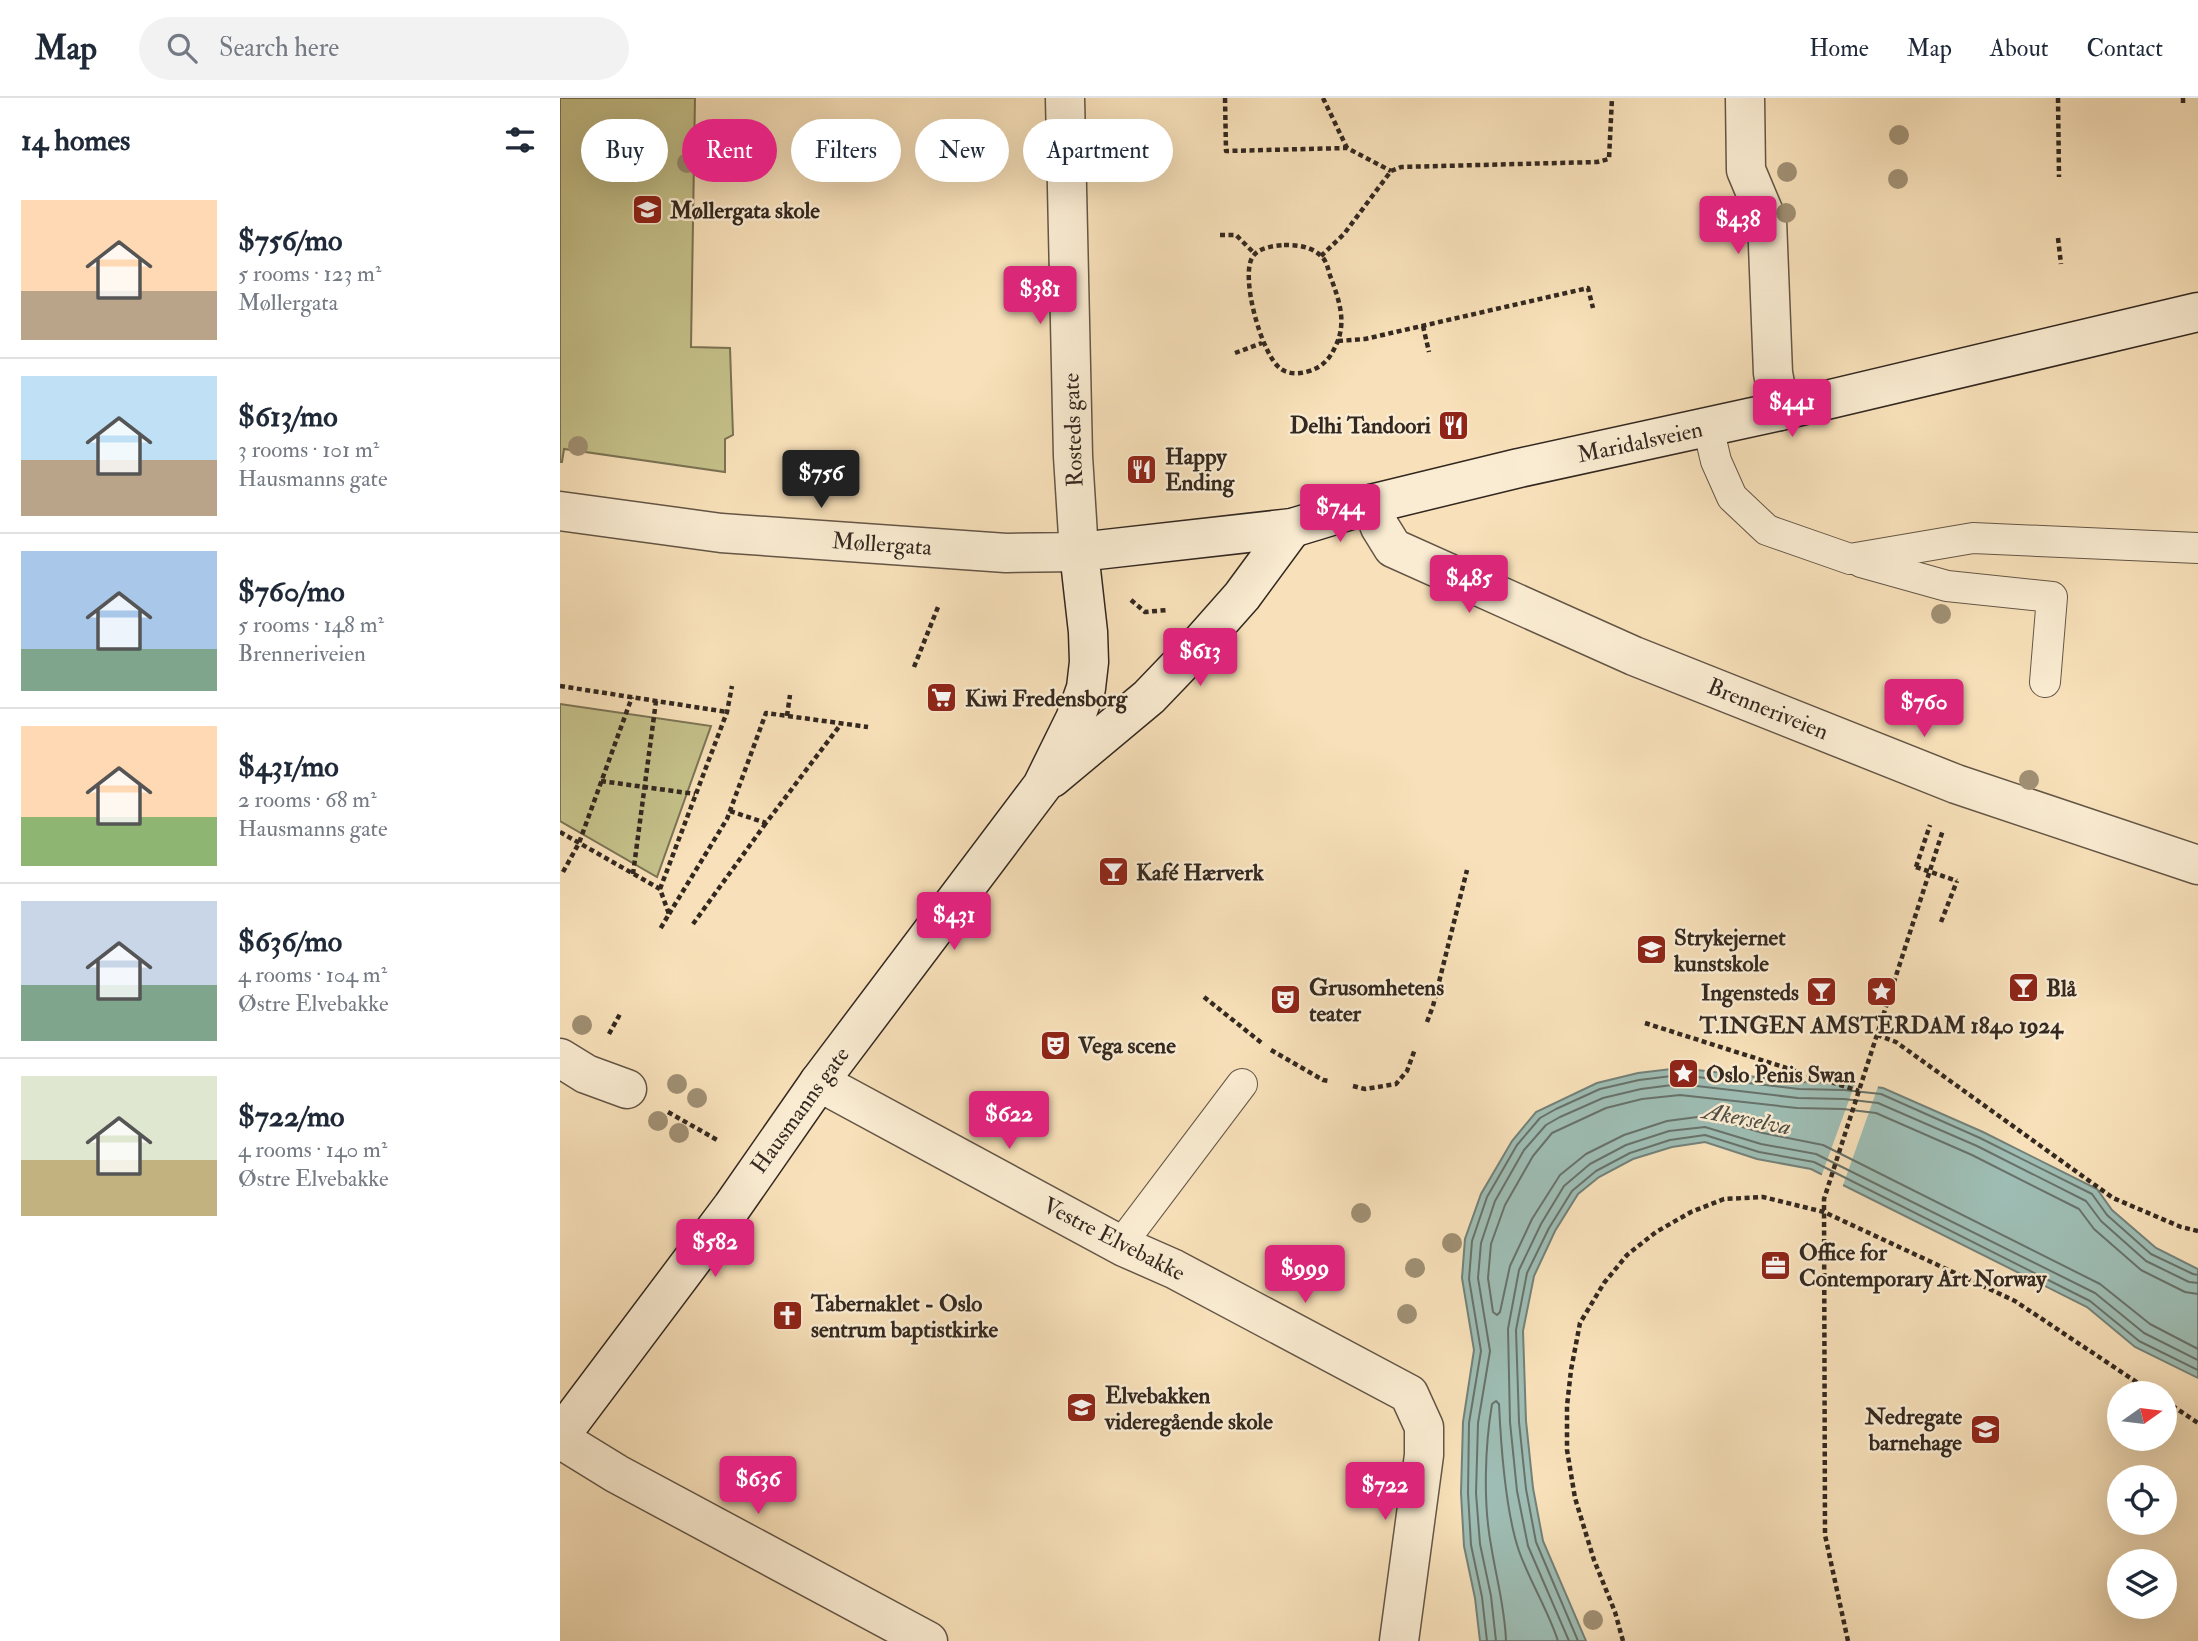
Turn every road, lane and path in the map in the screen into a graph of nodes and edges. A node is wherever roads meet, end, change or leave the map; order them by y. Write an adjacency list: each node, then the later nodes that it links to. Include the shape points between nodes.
1 (1065, 98): 28 (street, Rosteds gate)
2 (1225, 98): 7 (path, via 1226,151)
3 (1323, 98): 7 (path)
4 (1612, 98): 8 (path, via 1609,159)
5 (1745, 98): 22 (street, via 1746,170 1767,220 1773,373)
6 (2058, 98): 9 (path)
7 (1348, 148): 8 (path)
8 (1391, 171): 13 (path, via 1344,234)
9 (2059, 177)
10 (1220, 234): 12 (path, via 1236,234)
11 (2058, 238): 14 (path)
12 (1255, 254): 13 (path, via 1284,245 1304,246); 19 (path, via 1250,262 1250,288)
13 (1321, 256): 18 (path, via 1341,309)
14 (2061, 264)
15 (1593, 308): 17 (path, via 1588,288)
16 (2198, 312): 22 (street, Maridalsveien)
17 (1423, 326): 18 (path); 20 (path)
18 (1338, 341): 19 (path, via 1324,364 1298,374 1282,371)
19 (1262, 343): 21 (path)
20 (1429, 352)
21 (1236, 353)
22 (1780, 411): 23 (street, Maridalsveien)
23 (1708, 427): 24 (street, Maridalsveien); 29 (lane, via 1732,497 1767,530)
24 (1371, 504): 26 (street, Maridalsveien); 44 (street, Brenneriveien, via 1393,548 1634,656)
25 (560, 511): 28 (street, Møllergata, via 721,533 1006,553)
26 (1292, 527): 28 (street, Maridalsveien); 31 (street, Hausmanns gate)
27 (2198, 548): 29 (lane, via 1973,538)
28 (1079, 552): 31 (path, via 1145,612 1182,609); 45 (street, Hausmanns gate, via 1089,642 1086,688)
29 (1850, 559): 33 (lane, via 1947,586 2052,597)
30 (938, 607): 32 (path)
31 (1212, 630): 45 (street, Hausmanns gate, via 1149,697)
32 (914, 667)
33 (2045, 682)
34 (732, 685): 39 (path)
35 (560, 687): 37 (path)
36 (790, 695): 40 (path)
37 (632, 697): 38 (path); 43 (path)
38 (656, 701): 39 (path); 46 (path)
39 (727, 712): 47 (path)
40 (787, 716): 41 (path); 48 (path, via 766,713)
41 (841, 723): 42 (path); 50 (path)
42 (869, 727)
43 (601, 780): 46 (path); 52 (path)
44 (1956, 784): 53 (street, Brenneriveien); 65 (path)
45 (1042, 786): 69 (street, Hausmanns gate)
46 (644, 787): 47 (path); 56 (path)
47 (695, 794): 57 (path)
48 (730, 811): 50 (path); 58 (path)
49 (1932, 819): 59 (path, bridge, via 1916,867 1958,881)
50 (766, 823): 60 (path)
51 (560, 832): 52 (path)
52 (579, 843): 55 (path); 56 (path)
53 (2198, 865)
54 (1467, 870): 63 (path)
55 (563, 872)
56 (633, 874): 57 (path)
57 (660, 889): 58 (path)
58 (670, 914): 61 (path)
59 (1941, 922)
60 (693, 923)
61 (659, 931)
62 (1203, 997): 67 (path)
63 (1427, 1022)
64 (1645, 1023): 73 (path)
65 (1877, 1035): 73 (path); 76 (path, via 1896,1042 2113,1198)
66 (1415, 1048): 71 (path, via 1396,1084 1365,1089)
67 (1269, 1049)
68 (560, 1058): 72 (street, via 586,1074)
69 (819, 1083): 77 (street, Vestre Elvebakke); 81 (street, Hausmanns gate)
70 (1242, 1084): 77 (lane, via 1131,1231)
71 (1353, 1086)
72 (627, 1089): 74 (path)
73 (1859, 1091): 75 (path, via 1824,1199)
74 (719, 1141)
75 (1824, 1212): 78 (path, via 2015,1301); 84 (path, via 1763,1197 1724,1199 1691,1212 1627,1255 1580,1324 1567,1406 1567,1450 1575,1498); 85 (path, via 1825,1535)
76 (2198, 1231)
77 (1124, 1247): 83 (street, Vestre Elvebakke, via 1409,1394 1424,1427 1424,1455)
78 (2135, 1381)
79 (2177, 1409): 80 (path)
80 (2198, 1423)
81 (560, 1438): 82 (street, via 617,1474)
82 (928, 1641)
83 (1399, 1641)
84 (1623, 1641)
85 (1848, 1641)

